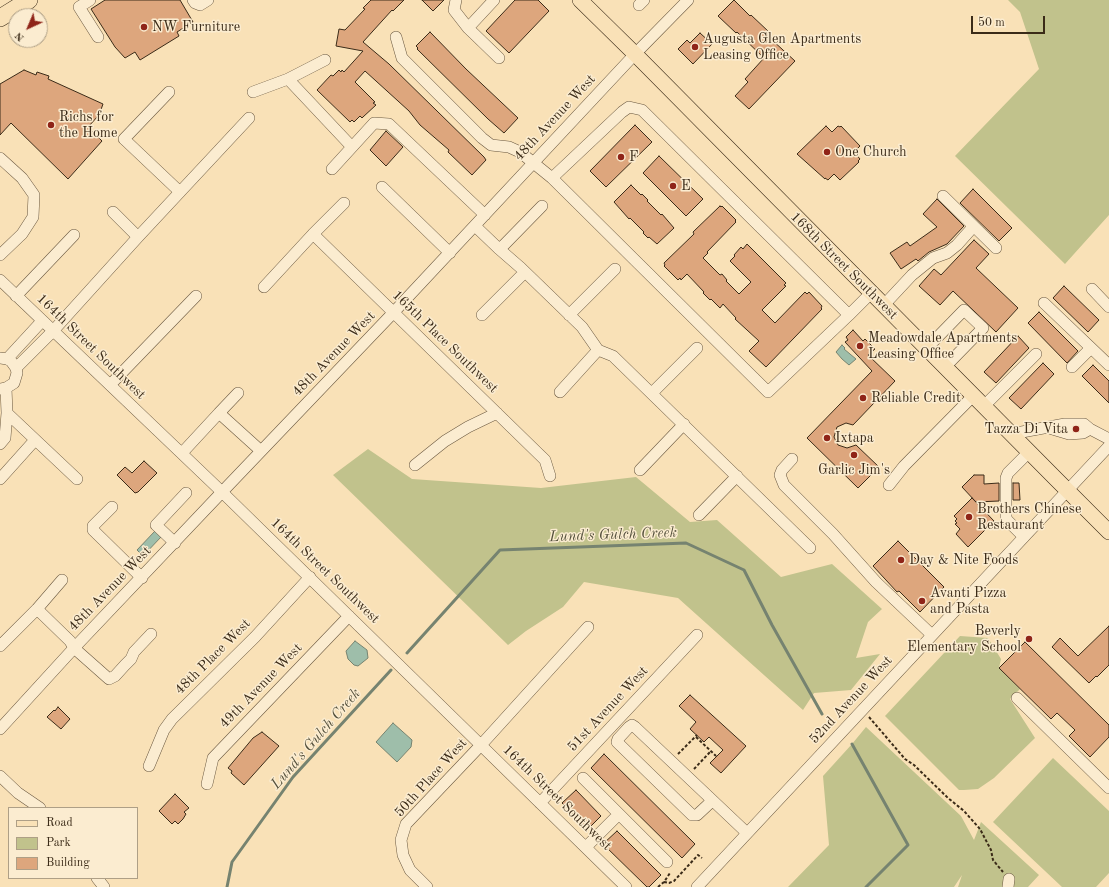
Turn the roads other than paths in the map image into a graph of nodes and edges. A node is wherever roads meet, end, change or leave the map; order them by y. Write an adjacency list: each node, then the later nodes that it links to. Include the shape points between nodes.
1 (29, 0): 10 (highway)
2 (90, 0): 9 (street)
3 (193, 0): 4 (street, via 200,5)
4 (208, 0)
5 (456, 0): 11 (street, via 454,10)
6 (494, 0): 11 (street)
7 (580, 0): 14 (main road, 168th Street Southwest)
8 (688, 0): 14 (street, 48th Avenue West)
9 (78, 3): 12 (street)
10 (0, 18)
11 (468, 28): 15 (street)
12 (98, 37)
13 (396, 37): 23 (street, via 402,58 482,138 491,145 509,147 520,152)
14 (635, 54): 23 (street, 48th Avenue West); 47 (main road, 168th Street Southwest)
15 (499, 58)
16 (325, 60): 17 (street)
17 (288, 79): 19 (street); 21 (street)
18 (169, 92): 27 (street, via 124,139)
19 (253, 92)
20 (249, 118): 27 (street)
21 (352, 147): 24 (street); 32 (street, via 374,123 389,124)
22 (0, 158): 41 (street, via 22,178 34,195 33,217 22,234)
23 (533, 163): 25 (street); 32 (street, 48th Avenue West)
24 (332, 169)
25 (552, 178): 55 (street, via 622,112 629,107 642,110); 55 (street, via 768,392)
26 (382, 187): 40 (street)
27 (180, 192): 37 (street)
28 (943, 196): 34 (street)
29 (344, 203): 35 (street)
30 (542, 206): 39 (street)
31 (113, 212): 37 (street)
32 (485, 215): 33 (street, 48th Avenue West)
33 (475, 226): 39 (street); 40 (street, 48th Avenue West)
34 (973, 226): 38 (street); 51 (street, via 957,245 947,253 933,258 912,275)
35 (313, 234): 45 (street); 53 (street, 165th Place Southwest)
36 (74, 235): 48 (street)
37 (138, 237): 58 (street)
38 (996, 248)
39 (500, 250): 43 (street)
40 (450, 252): 53 (street, 48th Avenue West)
41 (0, 255)
42 (615, 269): 54 (street)
43 (526, 272): 54 (street); 56 (street)
44 (0, 280): 48 (street, 164th Street Southwest)
45 (264, 287)
46 (1092, 290): 52 (street)
47 (871, 293): 51 (main road, 168th Street Southwest); 55 (street)
48 (16, 296): 57 (street, 164th Street Southwest)
49 (196, 296): 69 (street)
50 (1044, 302): 61 (street)
51 (884, 305): 60 (main road, 168th Street Southwest)
52 (1109, 307)
53 (393, 314): 77 (street, 165th Place Southwest); 83 (street, 48th Avenue West)
54 (569, 315): 62 (street)
55 (848, 315)
56 (482, 316)
57 (42, 321): 58 (street, 164th Street Southwest); 64 (street)
58 (53, 331): 68 (street); 69 (street, 164th Street Southwest)
59 (697, 348): 73 (street)
60 (926, 348): 66 (main road, 168th Street Southwest); 66 (street, via 964,310 983,328)
61 (1091, 348): 65 (street); 67 (street)
62 (598, 350): 71 (street); 73 (street, via 613,356)
63 (1036, 354): 74 (street)
64 (4, 358): 68 (street, via 11,361)
65 (1109, 366)
66 (945, 367): 74 (main road, 168th Street Southwest)
67 (1072, 367)
68 (16, 368): 70 (street, via 14,383)
69 (110, 386): 86 (street, 164th Street Southwest)
70 (3, 389): 75 (street)
71 (560, 392)
72 (238, 393): 76 (street)
73 (652, 393): 78 (street)
74 (979, 401): 79 (main road, 168th Street Southwest); 94 (street, via 904,466)
75 (6, 413): 81 (street); 82 (street, via 5,438)
76 (220, 413): 83 (street); 86 (street)
77 (497, 413): 88 (street, via 445,441); 90 (street, 165th Place Southwest, via 545,460)
78 (684, 424): 89 (street); 91 (street)
79 (1010, 434): 80 (street, via 1065,424 1084,424); 84 (main road, 168th Street Southwest)
80 (1109, 439)
81 (35, 440): 92 (street); 93 (street)
82 (0, 444)
83 (261, 451): 96 (street, 48th Avenue West)
84 (1029, 452): 95 (main road, 168th Street Southwest); 101 (street, via 1006,478 1006,518)
85 (1107, 452): 95 (street, 52nd Avenue West)
86 (182, 453): 96 (street, 164th Street Southwest)
87 (792, 459): 112 (street, via 780,475 784,485 834,534 876,582)
88 (415, 465)
89 (640, 470)
90 (550, 476)
91 (737, 476): 99 (street); 103 (street)
92 (0, 478)
93 (77, 479)
94 (889, 485)
95 (1067, 491): 100 (main road, 168th Street Southwest); 101 (street, 52nd Avenue West)
96 (222, 492): 102 (street, 48th Avenue West); 104 (street, 164th Street Southwest)
97 (186, 493): 102 (street, via 156,525)
98 (112, 507): 105 (street, via 93,526 93,530)
99 (699, 515)
100 (1109, 532)
101 (1024, 537): 112 (street, 52nd Avenue West)
102 (175, 543): 105 (street, 48th Avenue West)
103 (810, 548)
104 (310, 577): 108 (street, 164th Street Southwest); 118 (street, 48th Place West, via 255,637 172,719 164,730)
105 (142, 578): 114 (street, 48th Avenue West)
106 (62, 580): 107 (street)
107 (37, 609): 113 (street); 114 (street)
108 (349, 616): 117 (street, 164th Street Southwest); 121 (street, 49th Avenue West, via 213,758)
109 (588, 627): 117 (street, 50th Place West)
110 (150, 634): 114 (street, via 131,659 109,679)
111 (697, 635): 124 (street, 51st Avenue West)
112 (932, 635): 127 (street, 52nd Avenue West)
113 (0, 646)
114 (74, 648): 116 (street, 48th Avenue West)
115 (1017, 698): 122 (street)
116 (0, 729)
117 (481, 745): 124 (street, 164th Street Southwest); 132 (street, 50th Place West, via 406,824 401,840 403,855 410,870)
118 (149, 766)
119 (0, 776): 125 (street)
120 (583, 778): 126 (street)
121 (207, 784)
122 (1109, 788)
123 (712, 800): 123 (street, via 632,725 618,739 617,742 692,815 697,815); 127 (street)
124 (540, 803): 128 (street, 164th Street Southwest)
125 (39, 807)
126 (619, 814): 128 (street); 129 (street)
127 (747, 833): 134 (street, 52nd Avenue West)
128 (586, 848): 133 (street, 164th Street Southwest)
129 (668, 866)
130 (98, 879): 131 (street)
131 (104, 887)
132 (427, 887)
133 (626, 887)
134 (697, 887)

